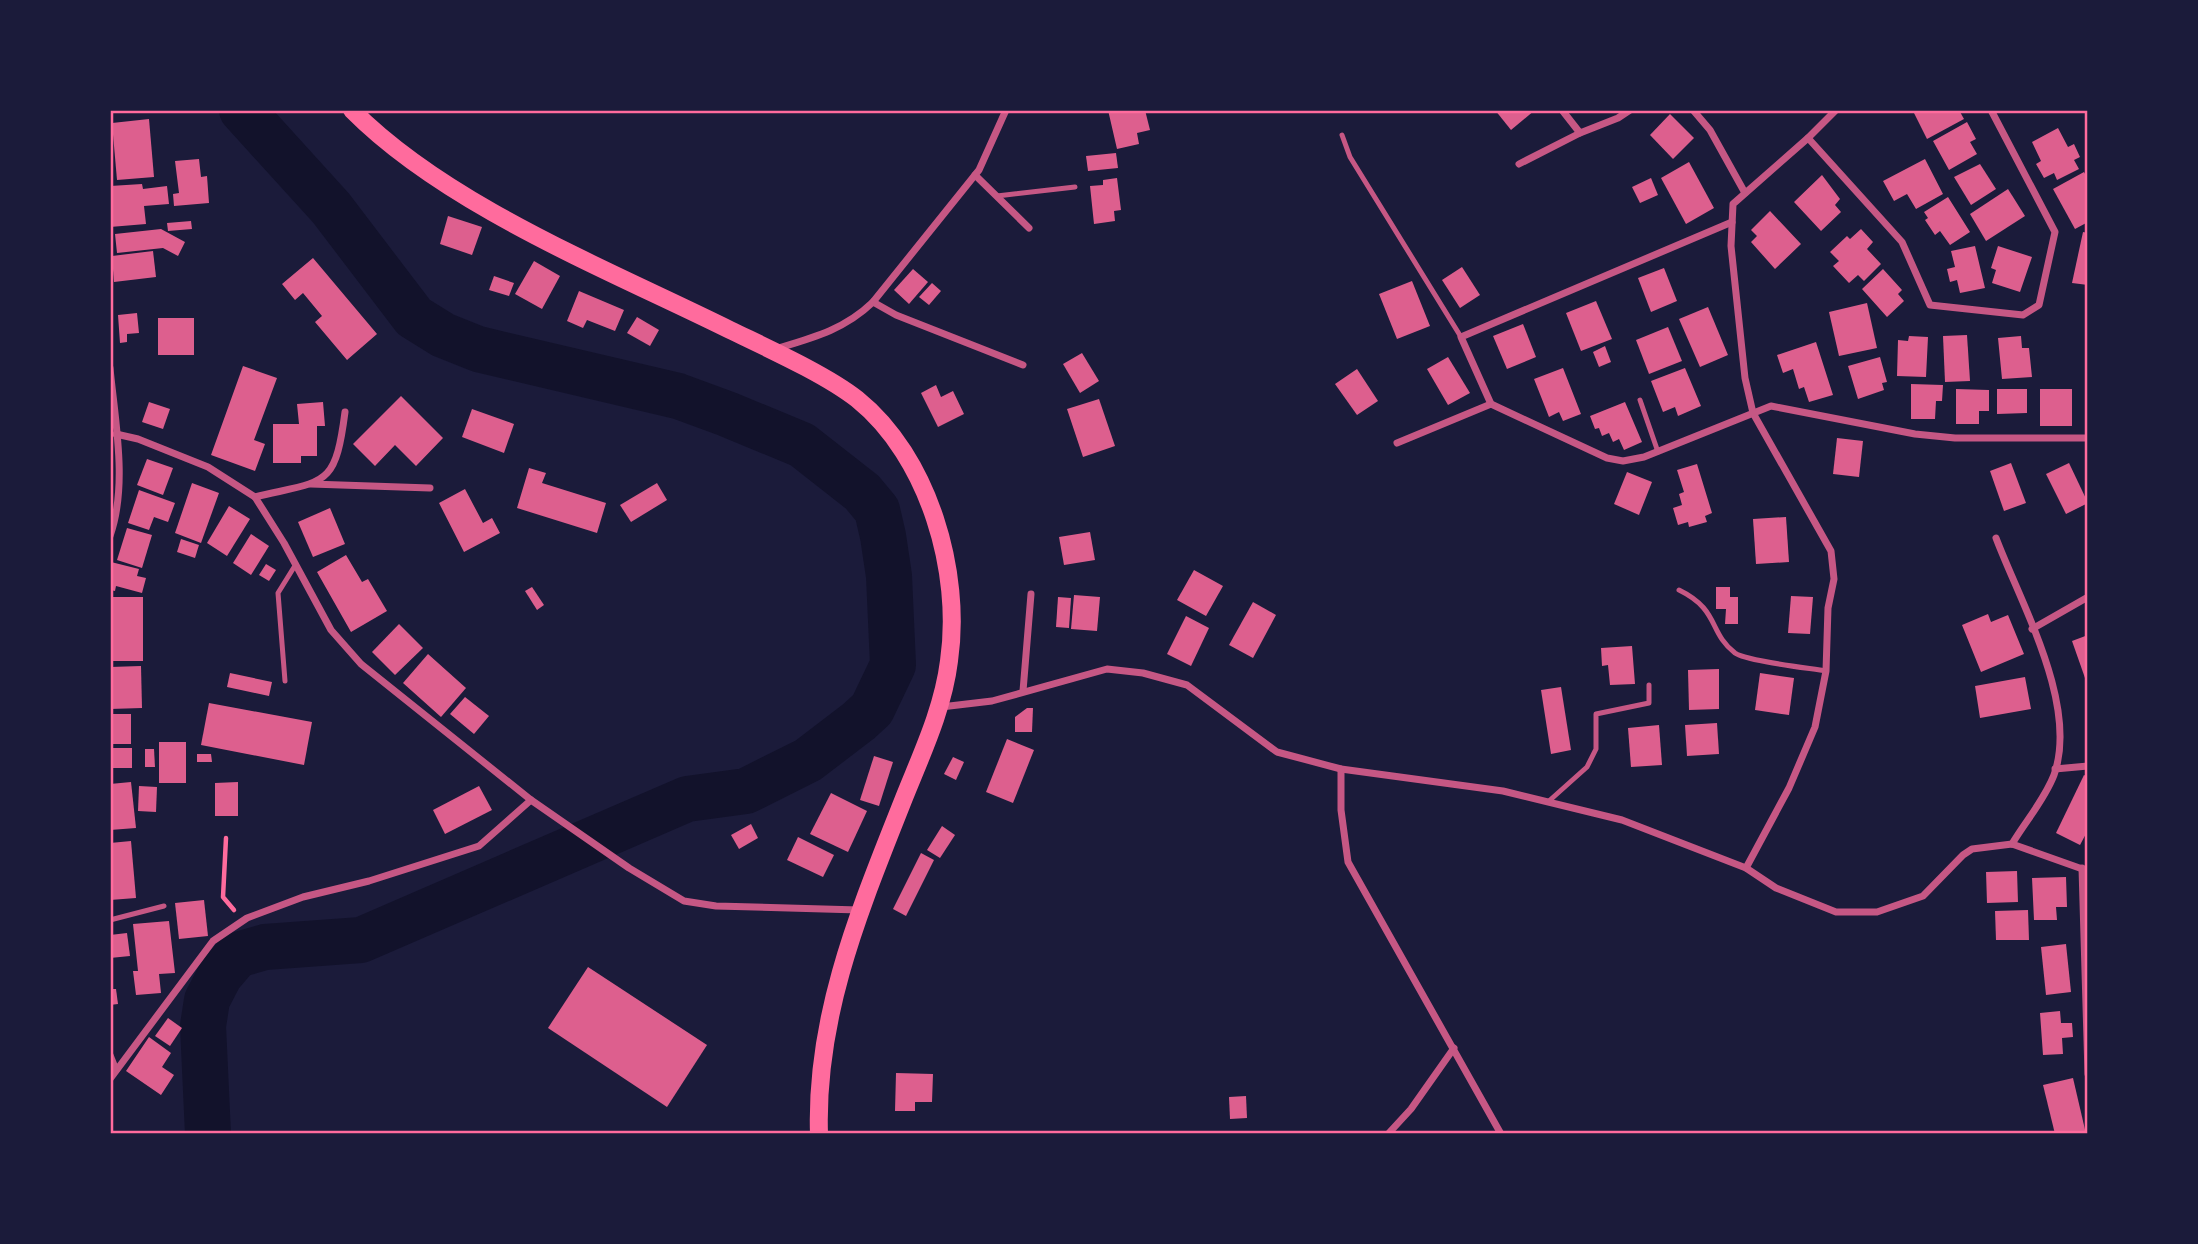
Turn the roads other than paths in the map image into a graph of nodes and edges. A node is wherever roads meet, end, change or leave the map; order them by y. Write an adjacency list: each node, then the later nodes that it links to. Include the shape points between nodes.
1 (352, 110): 20 (highway, via 378,137 466,196)
2 (1006, 110): 12 (street)
3 (1562, 110): 8 (street)
4 (1630, 110): 8 (street)
5 (1693, 110): 14 (street, via 1710,130)
6 (1836, 110): 10 (street)
7 (1991, 110): 10 (street, via 2055,232 2039,305 2023,315 1930,305 1902,242)
8 (1580, 133): 11 (street)
9 (1342, 135): 19 (lane, via 1350,157)
10 (1808, 138): 14 (street)
11 (1519, 164)
12 (975, 175): 15 (street); 18 (street)
13 (1075, 187): 15 (lane)
14 (1745, 192): 16 (street, via 1733,205)
15 (997, 196): 17 (street)
16 (1732, 222): 19 (street); 26 (street, via 1745,378)
17 (1029, 228)
18 (873, 302): 20 (street, via 835,331); 21 (street)
19 (1461, 337): 24 (street)
20 (771, 350): 45 (highway, via 855,397 869,410 893,438 923,492 939,537 951,605 950,660)
21 (1023, 365)
22 (110, 368): 27 (street)
23 (1640, 400): 30 (lane)
24 (1491, 404): 29 (street); 30 (street, via 1607,458 1623,461)
25 (345, 412): 31 (street, via 337,463 329,474)
26 (1753, 413): 28 (street, via 1772,406 1955,438); 30 (street); 41 (street, via 1831,551 1834,579)
27 (116, 434): 33 (street, via 208,467); 34 (street, via 116,521)
28 (2088, 438)
29 (1397, 443)
30 (1658, 452)
31 (310, 484): 32 (street); 33 (street)
32 (430, 488)
33 (255, 497): 36 (street)
34 (110, 536)
35 (1996, 538): 40 (street)
36 (296, 564): 42 (lane, via 278,593); 50 (street, via 331,630 361,664)
37 (1679, 590): 41 (lane, via 1698,599 1722,640 1737,655)
38 (1031, 594): 44 (street)
39 (2088, 597): 40 (street)
40 (2032, 629): 48 (street, via 2051,678 2059,716 2061,744)
41 (1826, 671): 52 (street, via 1815,727 1790,789)
42 (285, 681)
43 (1649, 685): 49 (lane, via 1649,703 1596,714 1595,749 1587,767)
44 (1023, 691): 45 (street, via 972,705); 47 (street, via 1107,669 1143,673 1187,685 1278,752)
45 (940, 707): 55 (highway)
46 (2088, 766): 48 (street)
47 (1341, 769): 49 (street); 58 (street, via 1348,862)
48 (2055, 769): 51 (street)
49 (1549, 801): 52 (street, via 1622,820)
50 (534, 802): 55 (street, via 684,901); 60 (street, via 479,846 303,897 243,921 213,941)
51 (2012, 844): 52 (street, via 1972,849 1923,896 1859,914 1817,906 1776,888); 53 (street)
52 (1746, 867)
53 (2085, 870): 57 (street)
54 (164, 906): 56 (lane)
55 (860, 910): 63 (highway, via 840,967 822,1050)
56 (110, 920)
57 (2087, 1009): 61 (street)
58 (1454, 1048): 64 (street); 65 (street)
59 (110, 1055): 60 (street)
60 (116, 1070): 62 (street)
61 (2088, 1074)
62 (110, 1079)
63 (818, 1134)
64 (1388, 1134)
65 (1501, 1134)

